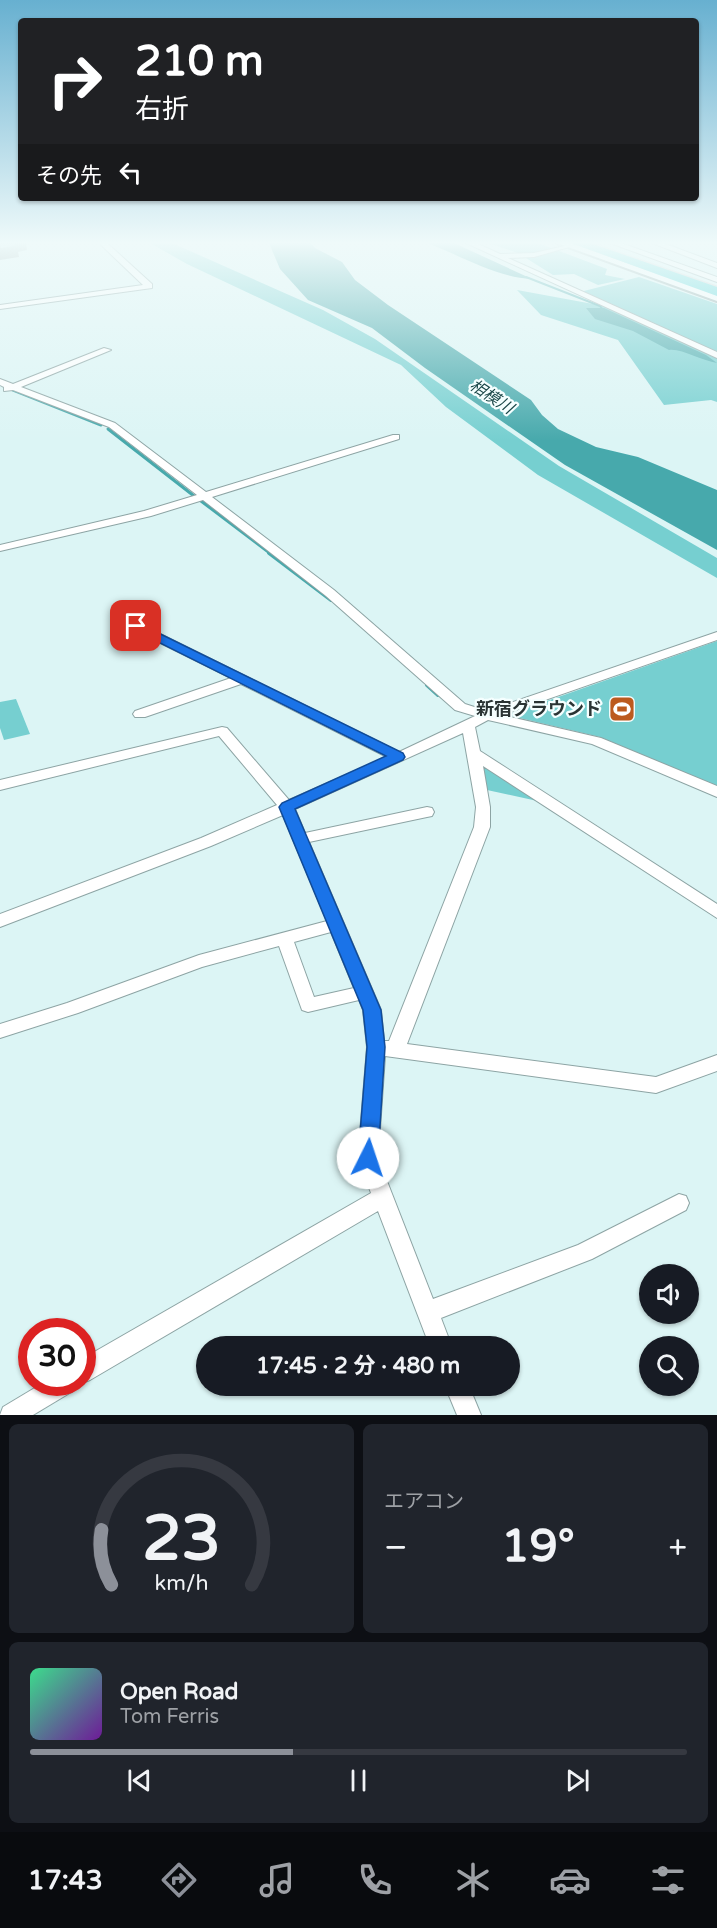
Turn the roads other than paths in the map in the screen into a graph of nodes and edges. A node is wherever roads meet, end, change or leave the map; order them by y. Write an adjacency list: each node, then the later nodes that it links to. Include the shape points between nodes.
1 (616, 309): 3 (street)
2 (107, 350): 4 (street)
3 (717, 355)
4 (4, 387): 6 (street, via 112,425)
5 (396, 437): 6 (street)
6 (203, 497): 7 (street); 12 (street, via 330,593 460,707)
7 (0, 548)
8 (136, 626): 10 (street)
9 (717, 636): 12 (street)
10 (242, 679): 11 (street); 15 (street)
11 (140, 714)
12 (487, 716): 13 (street); 17 (street, via 605,744)
13 (468, 724): 14 (street); 15 (street)
14 (473, 753): 21 (street); 28 (street, via 483,807 482,827)
15 (398, 757): 18 (street)
16 (0, 785): 18 (street, via 222,731)
17 (717, 792)
18 (287, 807): 20 (street); 22 (street)
19 (427, 812): 20 (street)
20 (300, 839): 23 (street)
21 (717, 912)
22 (0, 921)
23 (336, 925): 24 (street); 25 (street)
24 (284, 937): 25 (street, via 308,1005); 26 (street)
25 (364, 992): 27 (street, via 373,1016)
26 (0, 1031)
27 (376, 1047): 28 (street); 30 (street, via 368,1158)
28 (395, 1050): 29 (street, via 656,1085)
29 (717, 1063)
30 (382, 1198): 32 (street); 34 (street)
31 (679, 1203): 32 (street, via 585,1252)
32 (427, 1312): 33 (street)
33 (437, 1336)
34 (96, 1364)
35 (43, 1396): 37 (street)
36 (461, 1396): 38 (street)
37 (11, 1415)
38 (469, 1415)

